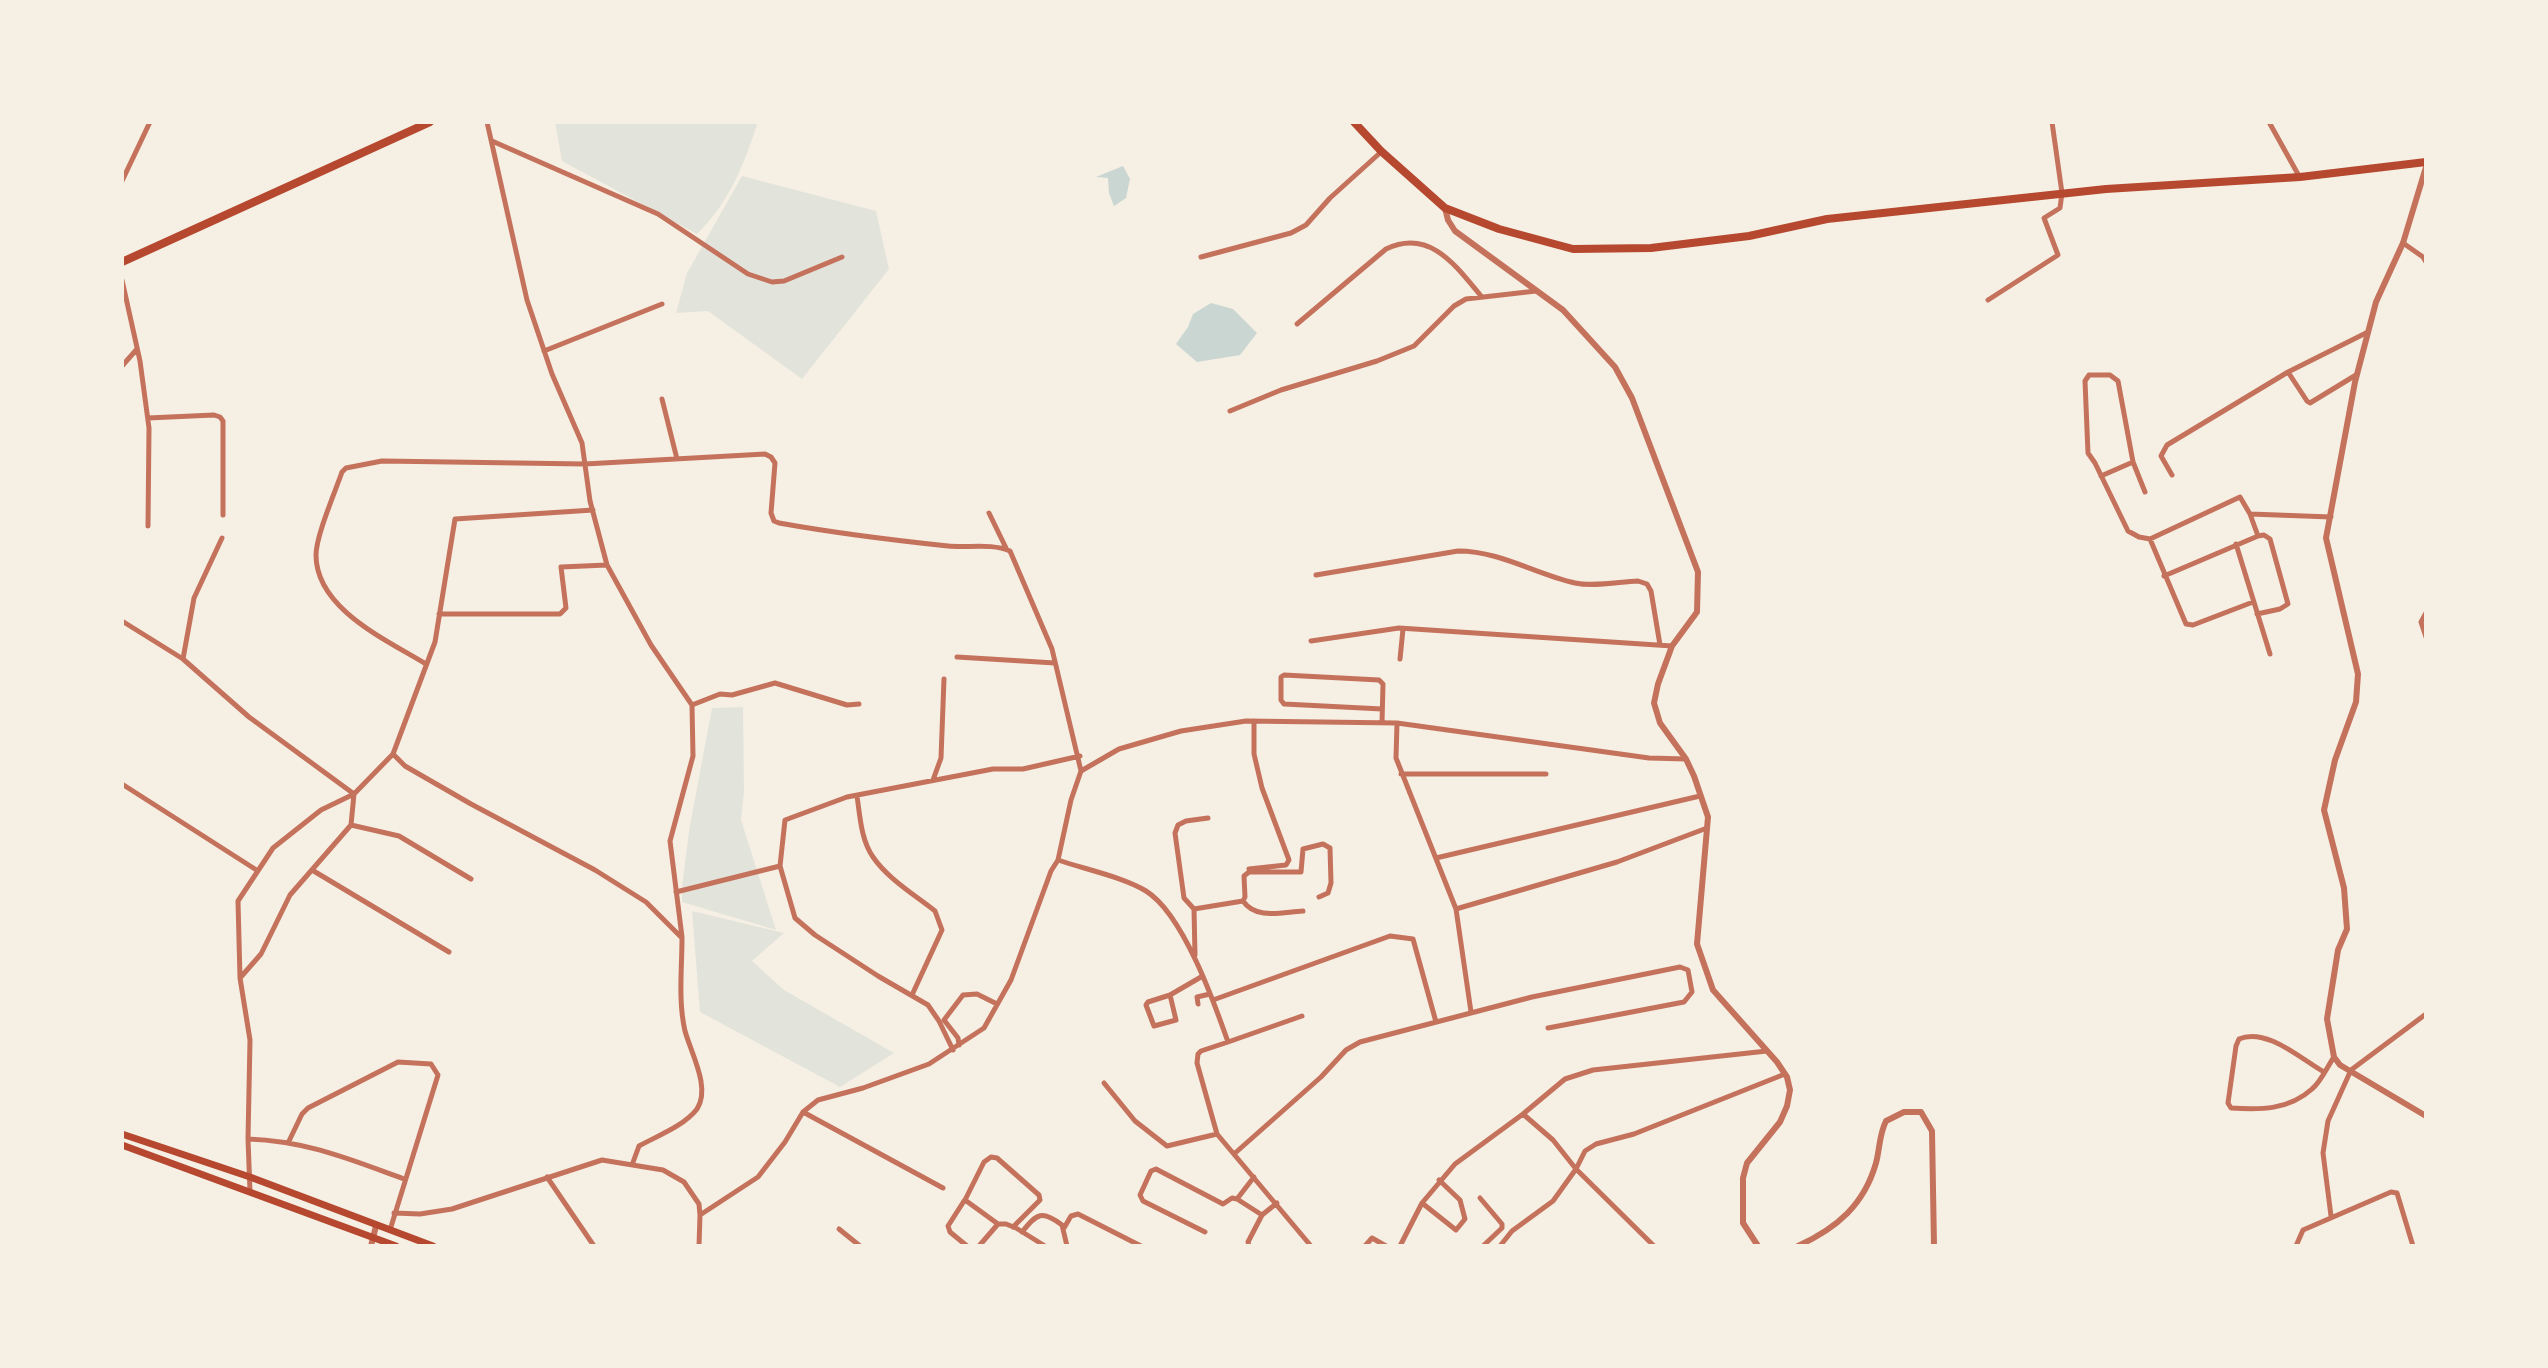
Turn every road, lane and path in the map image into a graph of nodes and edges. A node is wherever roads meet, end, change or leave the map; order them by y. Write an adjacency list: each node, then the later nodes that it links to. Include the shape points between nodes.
1 (150, 122): 10 (street)
2 (430, 122): 17 (main road)
3 (487, 122): 7 (street)
4 (1354, 122): 8 (main road)
5 (2052, 122): 12 (street)
6 (2269, 122): 11 (street)
7 (492, 140): 15 (street, via 658,214 748,274 784,281); 27 (street, via 527,300)
8 (1381, 151): 13 (main road); 16 (street, via 1306,225)
9 (2426, 164): 11 (main road); 14 (street)
10 (123, 175)
11 (2300, 177): 12 (main road)
12 (2062, 193): 13 (main road, via 1827,219 1749,236 1651,248 1573,249); 22 (street, via 2060,208 2044,218 2058,255)
13 (1445, 208): 20 (street, via 1455,231)
14 (2403, 243): 18 (street); 25 (street)
15 (842, 257)
16 (1201, 257)
17 (122, 262)
18 (2426, 262)
19 (122, 280): 26 (street)
20 (1537, 291): 21 (street); 63 (street, via 1563,310 1615,367 1632,398 1698,572 1697,612)
21 (1481, 296): 24 (street, via 1451,261 1416,241 1400,243); 32 (street, via 1454,306 1414,346)
22 (1988, 300)
23 (662, 304): 27 (street)
24 (1297, 324)
25 (2368, 332): 29 (street); 30 (street)
26 (137, 348): 28 (street); 33 (street)
27 (544, 351): 36 (street, via 582,443)
28 (122, 366)
29 (2288, 372): 30 (street, via 2310,403); 37 (street, via 2167,445 2161,456)
30 (2356, 375): 44 (street)
31 (662, 399): 34 (street)
32 (1230, 411)
33 (148, 418): 43 (street, via 220,417); 45 (street)
34 (677, 459): 36 (street); 50 (street, via 771,457 772,517 779,523 850,536)
35 (2133, 462): 38 (street); 38 (street, via 2118,381 2110,375 2089,375 2086,448); 39 (street)
36 (585, 464): 40 (street); 69 (street, via 382,461 342,472 315,553 327,591 345,614)
37 (2172, 475)
38 (2101, 476): 48 (street, via 2128,531)
39 (2145, 492)
40 (593, 510): 51 (street); 56 (street, via 455,519)
41 (989, 513): 50 (street)
42 (2250, 514): 44 (street); 46 (street); 48 (street, via 2238,497)
43 (223, 515)
44 (2331, 517): 122 (street, via 2326,538 2358,674 2356,702 2324,810 2344,888 2347,929 2338,950 2327,1019)
45 (148, 526)
46 (2258, 536): 49 (street); 57 (street, via 2270,539 2288,604)
47 (222, 538): 66 (street, via 194,598)
48 (2150, 539): 53 (street)
49 (2236, 544): 53 (street); 54 (street)
50 (1006, 548): 68 (street, via 1013,554)
51 (607, 565): 56 (street, via 561,567 566,608 560,614); 72 (street)
52 (1316, 575): 62 (street, via 1476,551 1577,583 1638,581 1651,591)
53 (2164, 576): 54 (street, via 2186,624)
54 (2253, 602): 57 (street)
55 (2426, 613): 60 (street, via 2421,622)
56 (439, 614): 69 (street)
57 (2257, 614): 64 (street)
58 (122, 621): 66 (street)
59 (1403, 629): 61 (street); 62 (street); 67 (street)
60 (2426, 637)
61 (1311, 641)
62 (1660, 645): 63 (street)
63 (1672, 646): 79 (street, via 1654,703 1660,723)
64 (2270, 654)
65 (957, 657): 68 (street)
66 (183, 659): 85 (street, via 249,717)
67 (1400, 659)
68 (1056, 663): 78 (street)
69 (426, 664): 77 (street)
70 (944, 679): 83 (street, via 941,758)
71 (859, 704): 72 (street, via 775,683)
72 (692, 705): 98 (street, via 693,756 670,841)
73 (1382, 709): 73 (street, via 1379,680 1281,677 1284,704); 75 (street)
74 (1254, 721): 75 (street); 80 (street, via 1181,731 1119,749); 94 (street, via 1262,788 1289,860 1286,865)
75 (1382, 723): 76 (street)
76 (1397, 723): 79 (street); 81 (street)
77 (393, 754): 85 (street); 104 (street, via 405,766 646,902)
78 (1080, 756): 80 (street); 83 (street)
79 (1686, 759): 87 (street)
80 (1081, 771): 92 (street)
81 (1401, 774): 82 (street); 91 (street)
82 (1546, 774)
83 (933, 781): 86 (street)
84 (122, 784): 96 (street)
85 (354, 794): 89 (street); 96 (street, via 321,810 273,848)
86 (857, 796): 93 (street, via 785,820); 109 (street, via 872,856 940,919 942,930)
87 (1700, 796): 90 (street); 91 (street)
88 (1208, 818): 101 (street, via 1186,821 1175,833 1184,898)
89 (351, 825): 95 (street); 97 (street, via 399,836)
90 (1707, 828): 102 (street, via 1617,862); 121 (street, via 1697,944 1713,990)
91 (1436, 858): 102 (street)
92 (1058, 860): 106 (street, via 1144,890 1163,908); 112 (street)
93 (780, 866): 98 (street); 109 (street, via 795,918)
94 (1249, 869)
95 (312, 870): 105 (street); 108 (street, via 290,895 261,954)
96 (258, 871): 108 (street, via 238,901)
97 (471, 879)
98 (676, 892): 104 (street)
99 (1319, 897): 100 (street, via 1328,893 1331,883 1330,848 1323,844 1303,849 1301,872 1249,872 1244,876)
100 (1243, 901): 101 (street); 103 (street, via 1257,913)
101 (1194, 909): 106 (street)
102 (1456, 909): 114 (street)
103 (1303, 911)
104 (682, 938): 136 (street, via 685,1029 702,1097 684,1121 639,1146)
105 (449, 952)
106 (1195, 956): 107 (street)
107 (1201, 977): 110 (street); 111 (street)
108 (240, 978): 132 (street, via 250,1040)
109 (912, 995): 120 (street, via 928,1005)
110 (1170, 995): 110 (street, via 1176,1020 1154,1026 1146,1005)
111 (1211, 997): 113 (street, via 1197,997); 117 (street, via 1399,936 1413,939); 119 (street)
112 (997, 1004): 120 (street, via 984,1028); 120 (street, via 977,994 963,995 944,1020 958,1038)
113 (1198, 1004)
114 (1471, 1012): 117 (street); 118 (street, via 1680,967 1688,970 1692,992 1684,1002)
115 (2426, 1014): 123 (street)
116 (1302, 1016): 119 (street)
117 (1436, 1022): 135 (street, via 1346,1050)
118 (1548, 1028)
119 (1228, 1042): 131 (street, via 1198,1054)
120 (956, 1048): 127 (street, via 929,1064 818,1100)
121 (1767, 1051): 125 (street); 128 (street, via 1581,1072)
122 (2334, 1057): 123 (street); 124 (street)
123 (2351, 1070): 129 (street); 153 (street, via 2328,1121 2323,1153)
124 (2324, 1072): 124 (street, via 2266,1037 2248,1035 2236,1046 2228,1103 2252,1110 2289,1104 2313,1089)
125 (1785, 1074): 137 (street, via 1596,1144 1585,1151); 182 (street, via 1787,1106 1747,1163 1743,1178 1743,1223)
126 (1104, 1083): 131 (street, via 1135,1121 1167,1146)
127 (803, 1112): 143 (street); 151 (street, via 758,1177)
128 (1523, 1114): 137 (street); 142 (street)
129 (2426, 1116)
130 (122, 1134): 138 (main road)
131 (1217, 1134): 135 (street)
132 (248, 1139): 133 (street); 138 (street)
133 (289, 1141): 141 (street); 141 (street, via 308,1108 398,1062 431,1064 438,1075)
134 (122, 1145): 144 (main road)
135 (1234, 1154): 140 (street)
136 (632, 1165): 139 (street, via 602,1160); 151 (street, via 663,1170 684,1182)
137 (1576, 1169): 180 (street, via 1553,1201); 181 (street)
138 (250, 1177): 144 (street); 155 (main road)
139 (547, 1177): 150 (street, via 452,1209); 166 (street)
140 (1254, 1177): 146 (street); 148 (street)
141 (405, 1179): 150 (street)
142 (1439, 1180): 149 (street); 149 (street, via 1460,1200 1465,1214 1459,1229)
143 (943, 1188)
144 (250, 1191): 163 (main road)
145 (1480, 1198): 179 (street, via 1502,1224)
146 (1237, 1199): 152 (street); 161 (street, via 1223,1204 1151,1171 1140,1195 1143,1201)
147 (965, 1200): 154 (street); 156 (street, via 984,1162 997,1158 1039,1195); 169 (street, via 948,1226)
148 (1277, 1203): 152 (street); 175 (street)
149 (1422, 1203): 178 (street)
150 (394, 1213): 159 (street)
151 (700, 1215): 167 (street)
152 (1262, 1215): 174 (street)
153 (2331, 1216): 185 (street, via 2303,1230); 186 (street, via 2397,1193)
154 (998, 1224): 156 (street); 170 (street)
155 (376, 1226): 159 (main road); 163 (street)
156 (1013, 1227): 160 (street)
157 (1064, 1228): 160 (street, via 1050,1215 1040,1215); 172 (street); 173 (street, via 1078,1214)
158 (839, 1229): 168 (street)
159 (390, 1230): 165 (main road)
160 (1022, 1232): 171 (street)
161 (1205, 1232)
162 (1478, 1239): 179 (street)
163 (372, 1242): 164 (main road)
164 (396, 1246)
165 (433, 1246)
166 (594, 1246)
167 (699, 1246)
168 (860, 1246)
169 (967, 1246)
170 (979, 1246)
171 (1045, 1246)
172 (1067, 1246)
173 (1141, 1246)
174 (1249, 1246)
175 (1311, 1246)
176 (1365, 1246): 177 (street, via 1372,1238)
177 (1386, 1246)
178 (1400, 1246)
179 (1484, 1246)
180 (1500, 1246)
181 (1654, 1246)
182 (1758, 1246)
183 (1798, 1246): 184 (street, via 1829,1229 1867,1191 1886,1121 1904,1112 1921,1112 1932,1131)
184 (1934, 1246)
185 (2296, 1246)
186 (2413, 1246)

